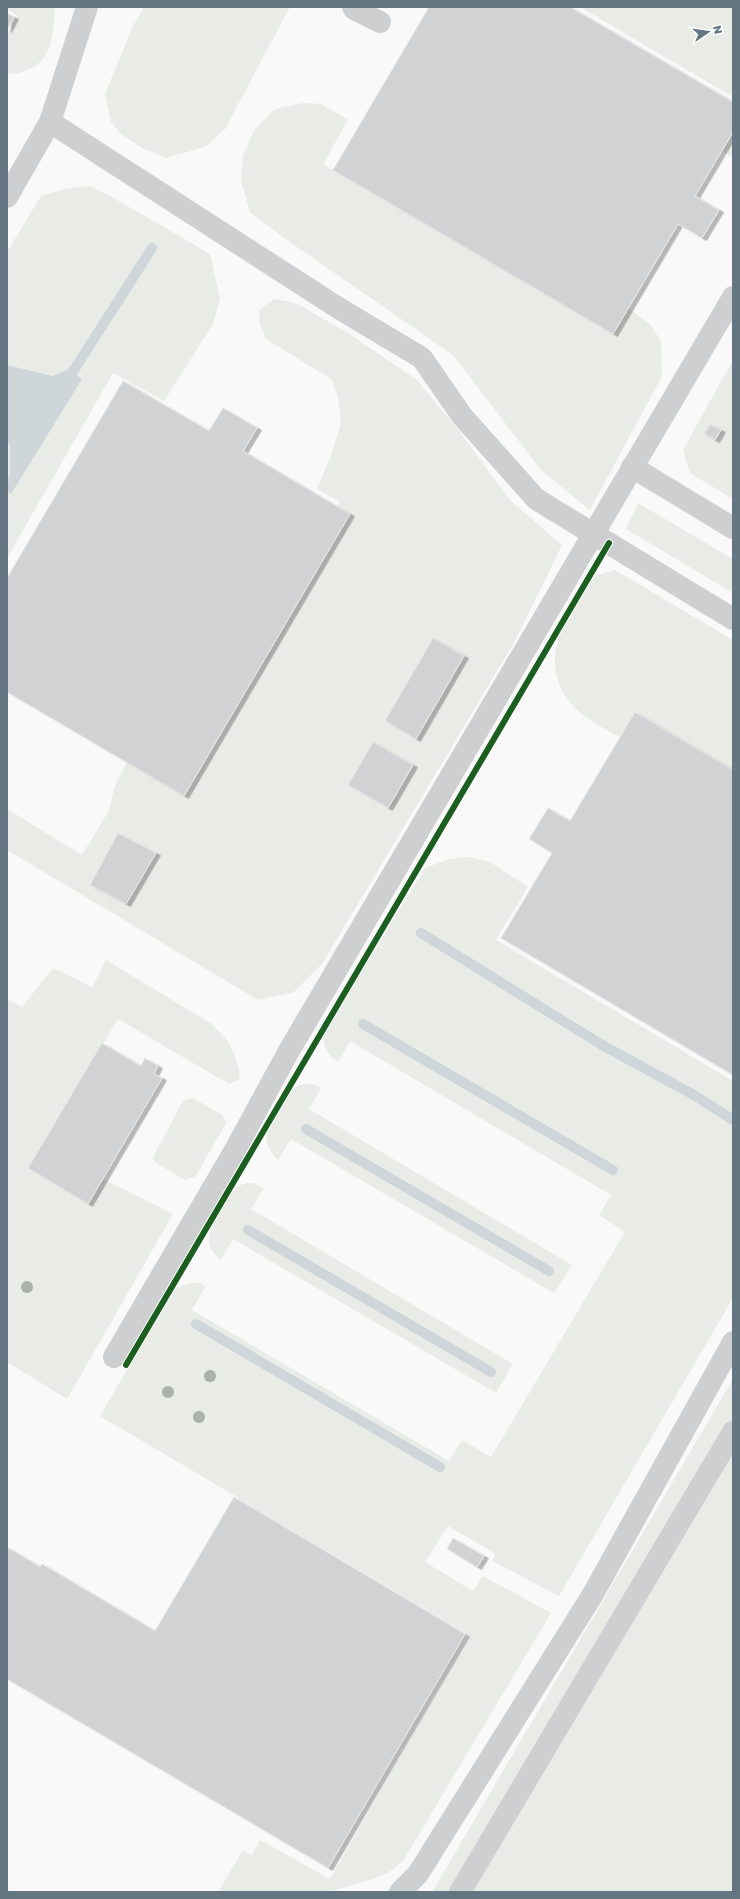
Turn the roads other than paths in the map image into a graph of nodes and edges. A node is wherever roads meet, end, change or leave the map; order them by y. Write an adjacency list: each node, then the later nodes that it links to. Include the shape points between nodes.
1 (87, 7): 4 (lane)
2 (353, 7): 3 (lane)
3 (380, 22)
4 (50, 122): 5 (lane); 9 (lane, via 333,304 422,358 462,416 536,498)
5 (7, 196)
6 (733, 297): 7 (lane)
7 (632, 467): 8 (lane); 9 (lane)
8 (733, 528)
9 (593, 532): 10 (lane); 12 (lane, via 290,1049 235,1150)
10 (733, 619)
11 (733, 1342): 14 (lane, via 593,1594 418,1874)
12 (114, 1357)
13 (733, 1432): 15 (lane)
14 (400, 1892)
15 (460, 1892)

